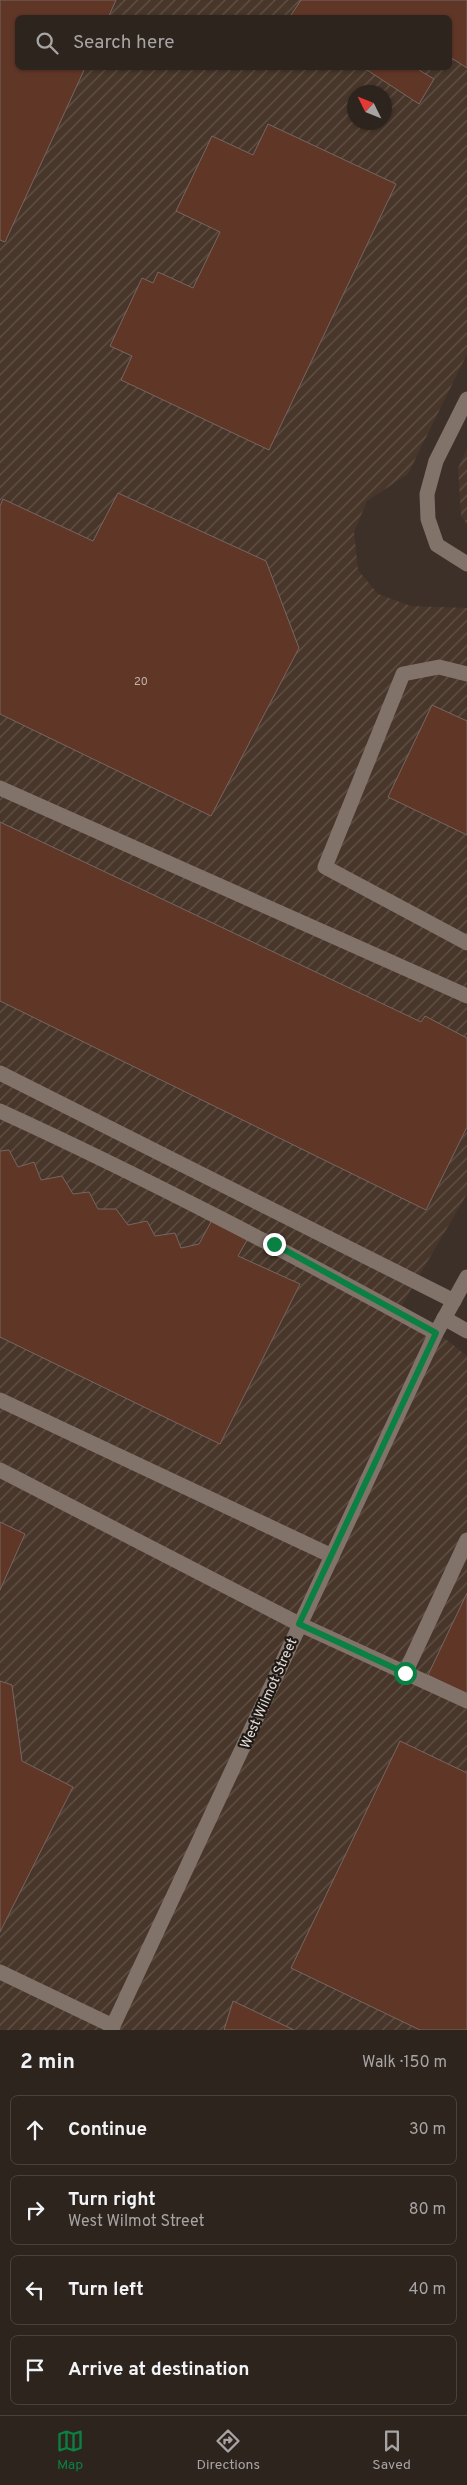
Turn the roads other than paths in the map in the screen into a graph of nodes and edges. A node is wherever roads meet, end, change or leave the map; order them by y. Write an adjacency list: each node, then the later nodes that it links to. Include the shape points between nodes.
1 (467, 399): 2 (street, via 436,461 428,494 428,519 438,545)
2 (467, 564)
3 (467, 674): 5 (street, via 439,667 403,674 325,867)
4 (0, 788): 6 (street)
5 (467, 943)
6 (467, 996)
7 (0, 1073): 10 (street)
8 (0, 1111): 13 (street, via 107,1160 274,1244)
9 (467, 1277): 10 (street, West Wilmot Street)
10 (454, 1301): 11 (street, West Wilmot Street)
11 (444, 1318): 12 (street); 13 (street, West Wilmot Street)
12 (467, 1331)
13 (436, 1333): 17 (street, West Wilmot Street)
14 (0, 1400): 17 (street)
15 (0, 1470): 18 (street)
16 (467, 1540): 19 (street)
17 (332, 1556): 18 (street, West Wilmot Street)
18 (299, 1624): 19 (street); 22 (street, West Wilmot Street)
19 (405, 1673): 20 (street)
20 (467, 1701)
21 (0, 1972): 22 (street)
22 (112, 2028)

